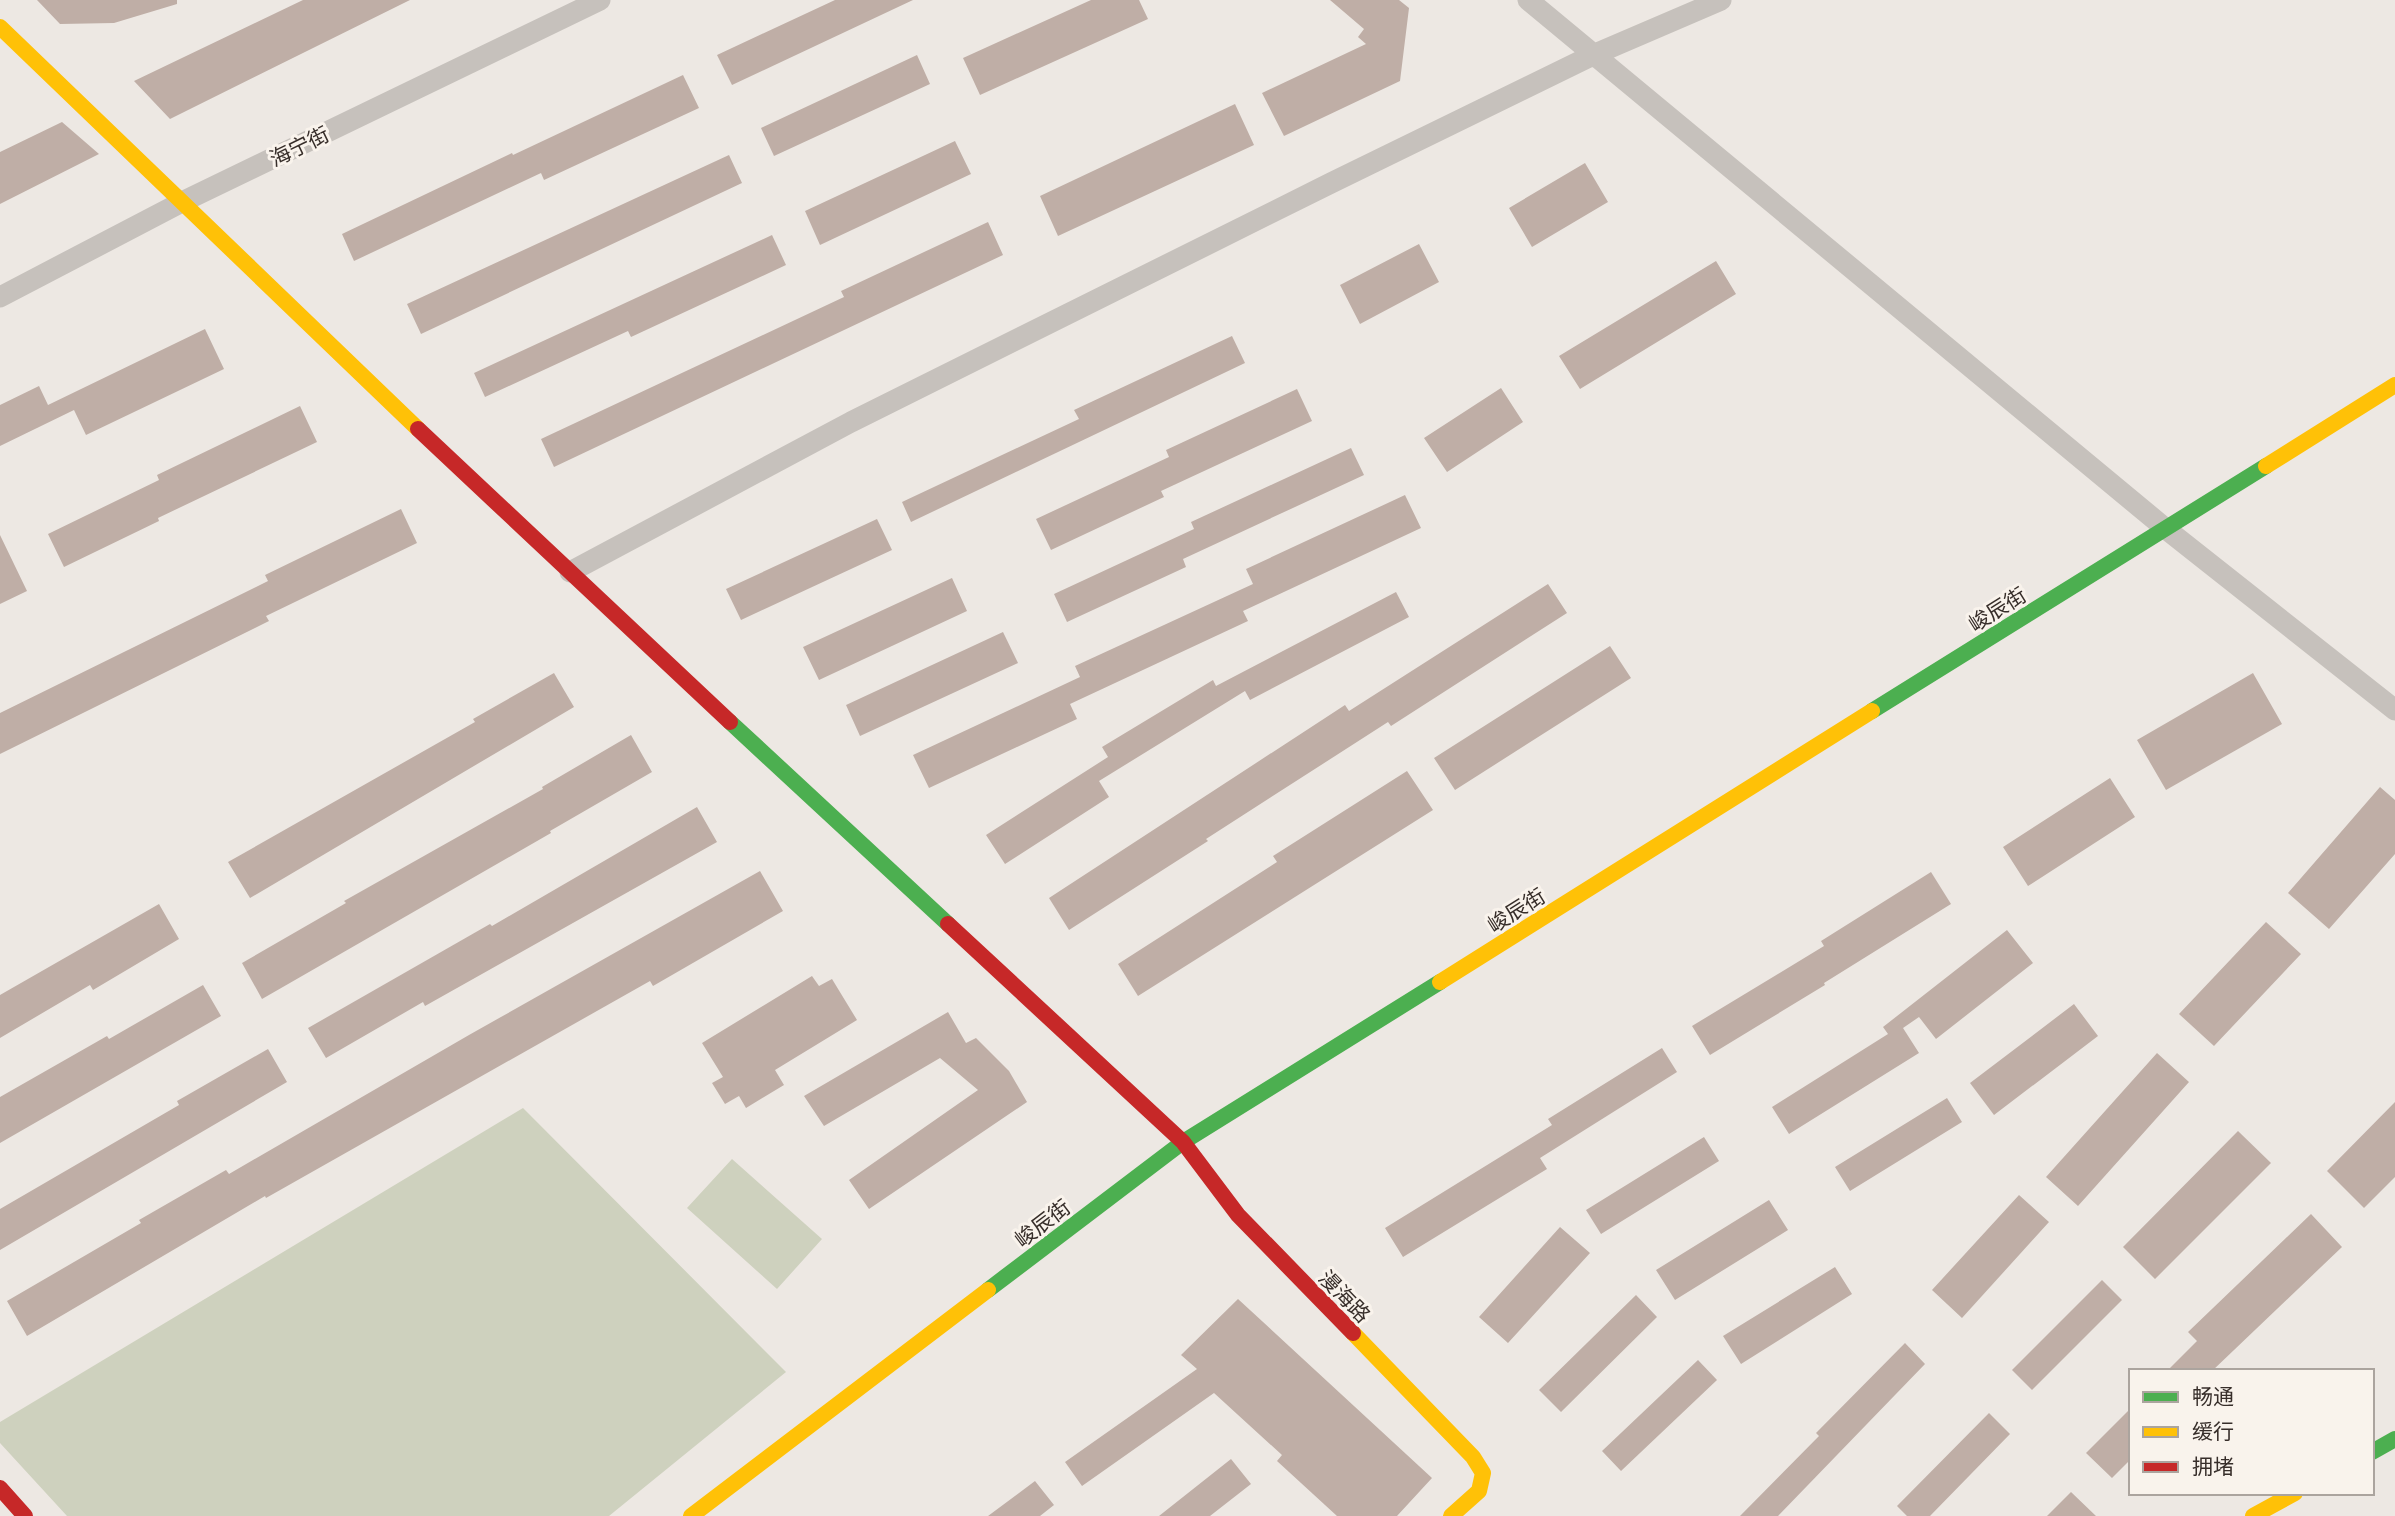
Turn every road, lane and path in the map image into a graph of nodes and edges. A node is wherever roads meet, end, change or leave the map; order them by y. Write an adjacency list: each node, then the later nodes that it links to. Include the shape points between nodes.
1 (600, 0): 6 (street, 海宁街)
2 (1528, 0): 5 (street)
3 (1721, 0): 5 (street)
4 (0, 27): 6 (street, 漫海路)
5 (1593, 55): 9 (street); 10 (street, via 851,422)
6 (180, 204): 7 (street, 海宁街); 10 (street, 漫海路)
7 (0, 298)
8 (2395, 385): 9 (street, 峻辰街)
9 (2166, 529): 11 (street); 12 (street, 峻辰街)
10 (570, 572): 12 (street, 漫海路)
11 (2395, 710)
12 (1183, 1142): 18 (street, 峻辰街); 19 (street, 漫海路, via 1238,1215 1473,1457 1483,1473 1479,1491)
13 (2395, 1439): 14 (street)
14 (2374, 1450)
15 (0, 1488): 17 (street)
16 (2291, 1495): 20 (street)
17 (25, 1516)
18 (691, 1516)
19 (1451, 1516)
20 (2253, 1516)

